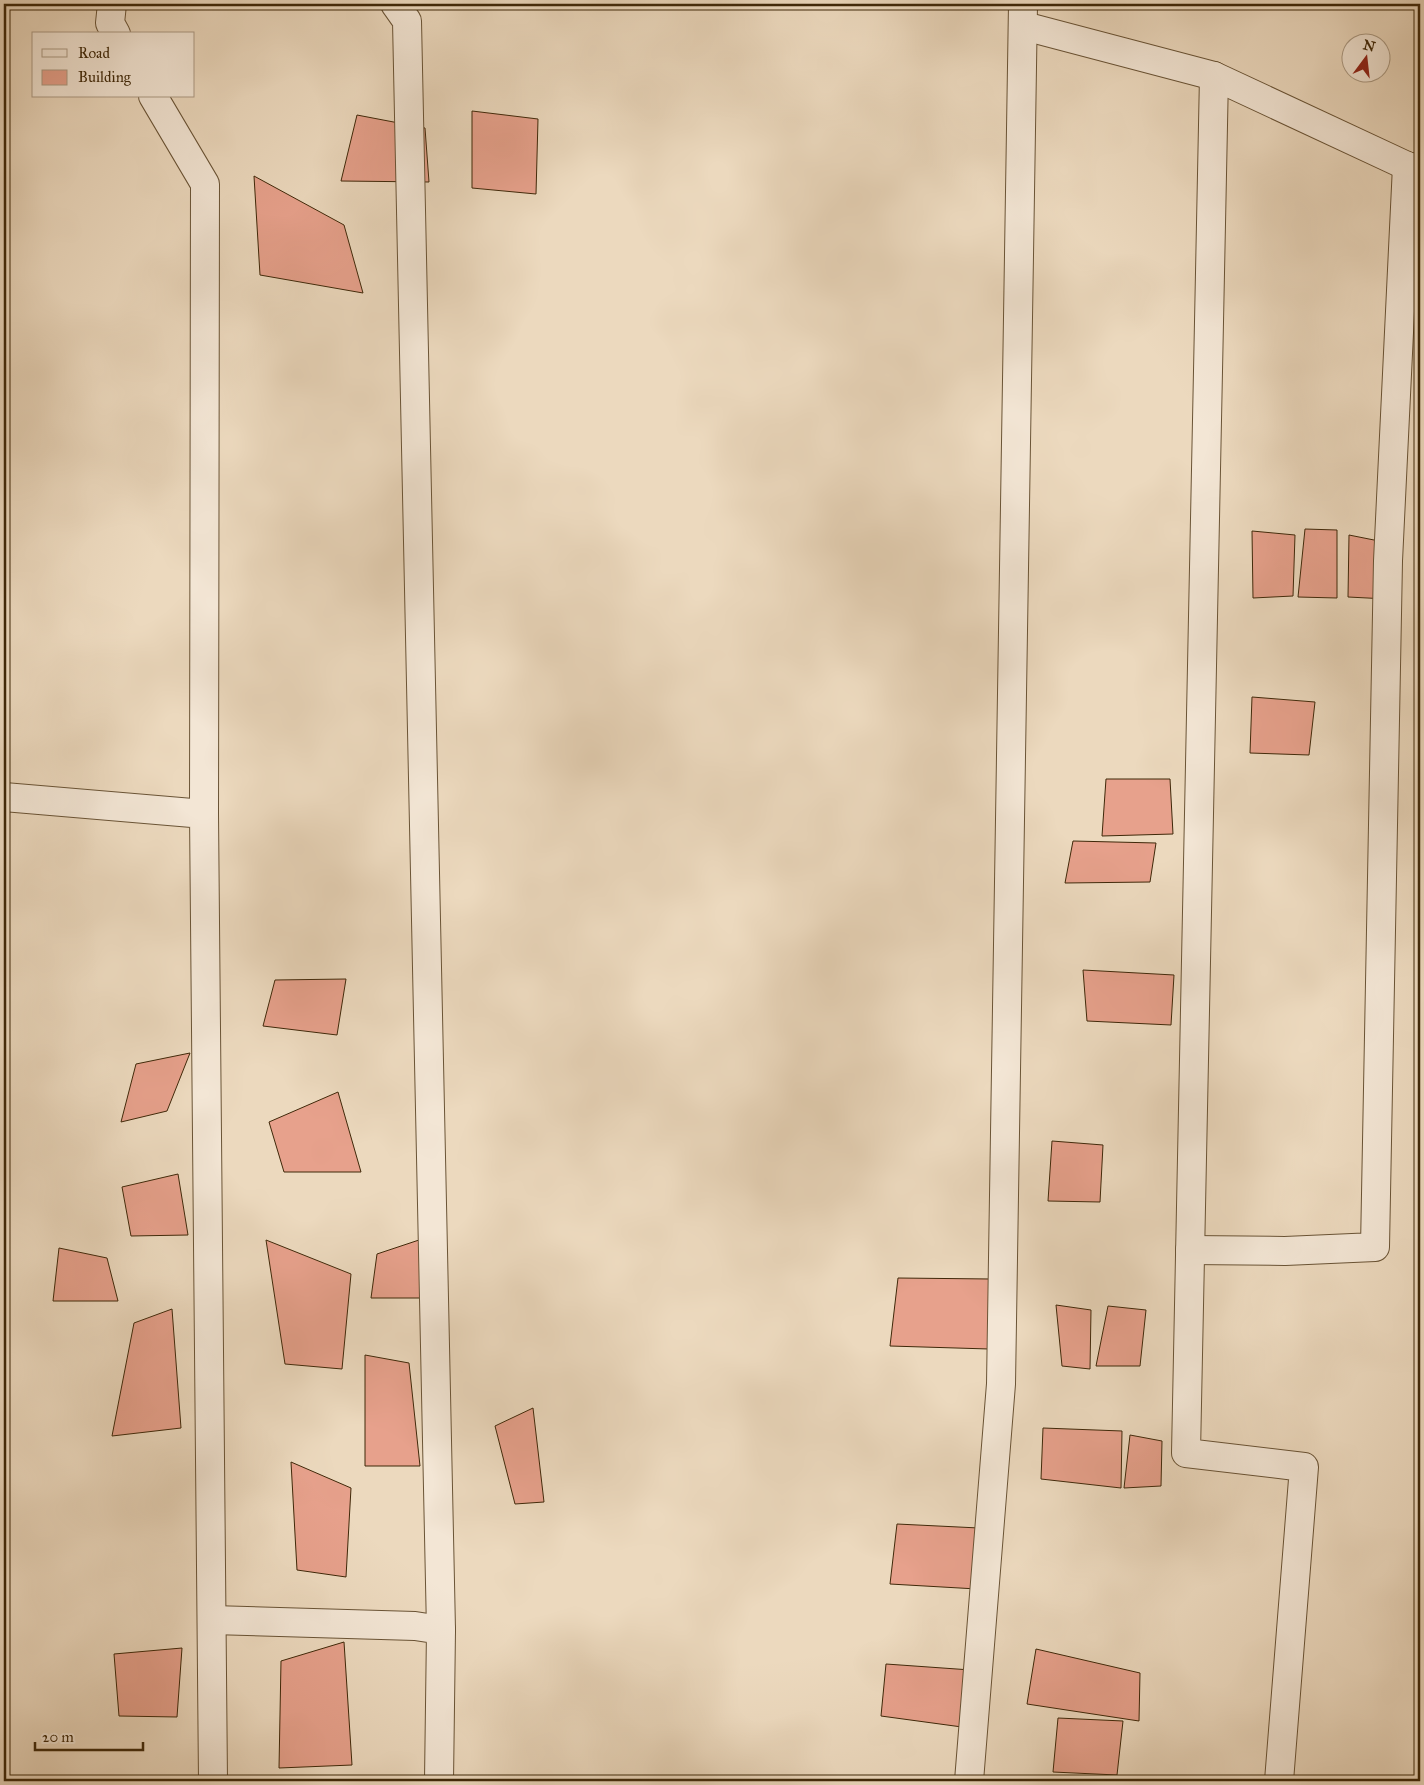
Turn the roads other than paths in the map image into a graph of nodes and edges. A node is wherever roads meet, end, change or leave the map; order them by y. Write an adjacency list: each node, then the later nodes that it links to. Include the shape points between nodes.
1 (112, 4): 4 (street, via 110,23)
2 (395, 4): 12 (street, via 407,21)
3 (1023, 15): 5 (street); 15 (street, via 1001,1384)
4 (115, 32)
5 (1214, 76): 7 (street); 10 (street)
6 (154, 98): 9 (street, via 205,184)
7 (1414, 168): 10 (street, via 1388,561 1375,1247 1285,1251)
8 (4, 797): 9 (street)
9 (204, 814): 11 (street)
10 (1190, 1250): 16 (street, via 1186,1454 1304,1467)
11 (212, 1620): 12 (street, via 415,1626); 13 (street)
12 (441, 1630): 14 (street)
13 (213, 1781)
14 (439, 1781)
15 (968, 1781)
16 (1279, 1781)

